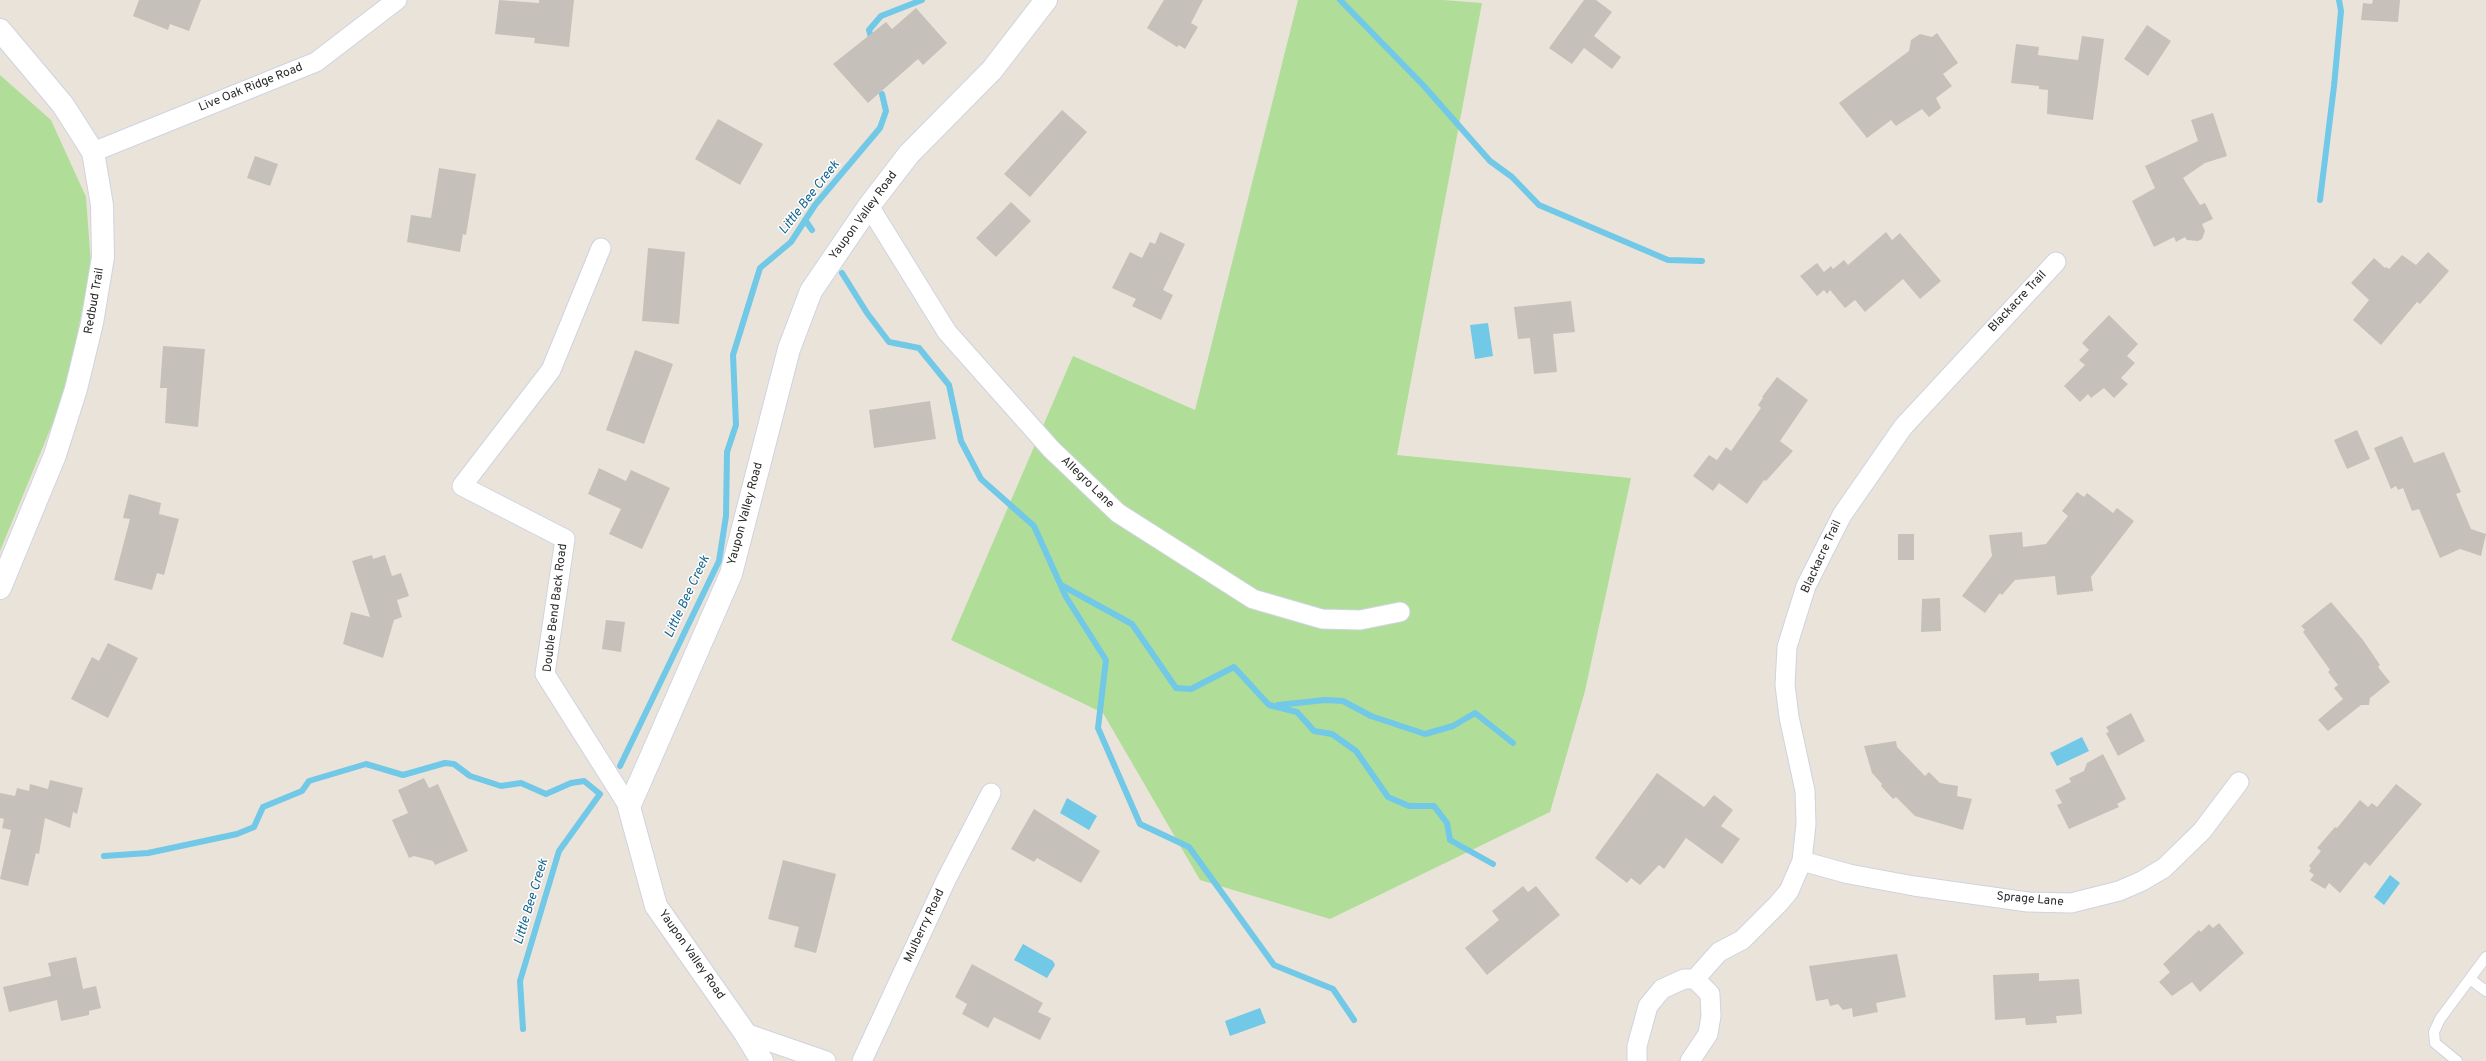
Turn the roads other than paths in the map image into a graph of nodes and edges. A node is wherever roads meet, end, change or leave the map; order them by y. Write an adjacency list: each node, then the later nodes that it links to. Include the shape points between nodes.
1 (397, 0): 4 (street, Live Oak Ridge Road, via 316,62)
2 (1046, 0): 5 (street, Yaupon Valley Road, via 992,70 909,154)
3 (0, 30): 4 (street, Redbud Trail, via 64,105)
4 (92, 152): 8 (street, Redbud Trail, via 102,205 103,257 92,324 76,389 55,455)
5 (868, 206): 9 (street, Allegro Lane, via 946,332 1051,449 1118,513 1253,599 1322,619 1360,620); 12 (street, Yaupon Valley Road, via 810,291 789,349 731,574)
6 (601, 248): 12 (street, Double Bend Back Road, via 551,370 462,486 565,538 545,674)
7 (2056, 262): 13 (street, Blackacre Trail, via 1903,427 1843,513 1806,586 1787,647 1785,685 1789,717 1805,791 1806,824)
8 (0, 588)
9 (1400, 612)
10 (2239, 782): 13 (street, Sprage Lane, via 2202,831 2164,868 2119,891 2071,903 2028,902 1914,886 1849,874)
11 (992, 793): 21 (street, Mulberry Road, via 946,880)
12 (628, 807): 18 (street, Yaupon Valley Road, via 656,906)
13 (1802, 861): 15 (street, Blackacre Trail, via 1788,891 1778,904 1742,940 1719,952)
14 (2486, 957): 16 (lane)
15 (1696, 979): 22 (street, via 1684,979 1662,989 1648,1006 1637,1046); 23 (street, via 1710,994 1711,1016 1708,1034)
16 (2470, 979): 17 (lane); 24 (lane, via 2440,1019 2434,1032 2435,1043)
17 (2486, 991)
18 (745, 1033): 19 (street, Yaupon Valley Road); 20 (street)
19 (762, 1061)
20 (826, 1061)
21 (862, 1061)
22 (1637, 1061)
23 (1690, 1061)
24 (2457, 1061)

